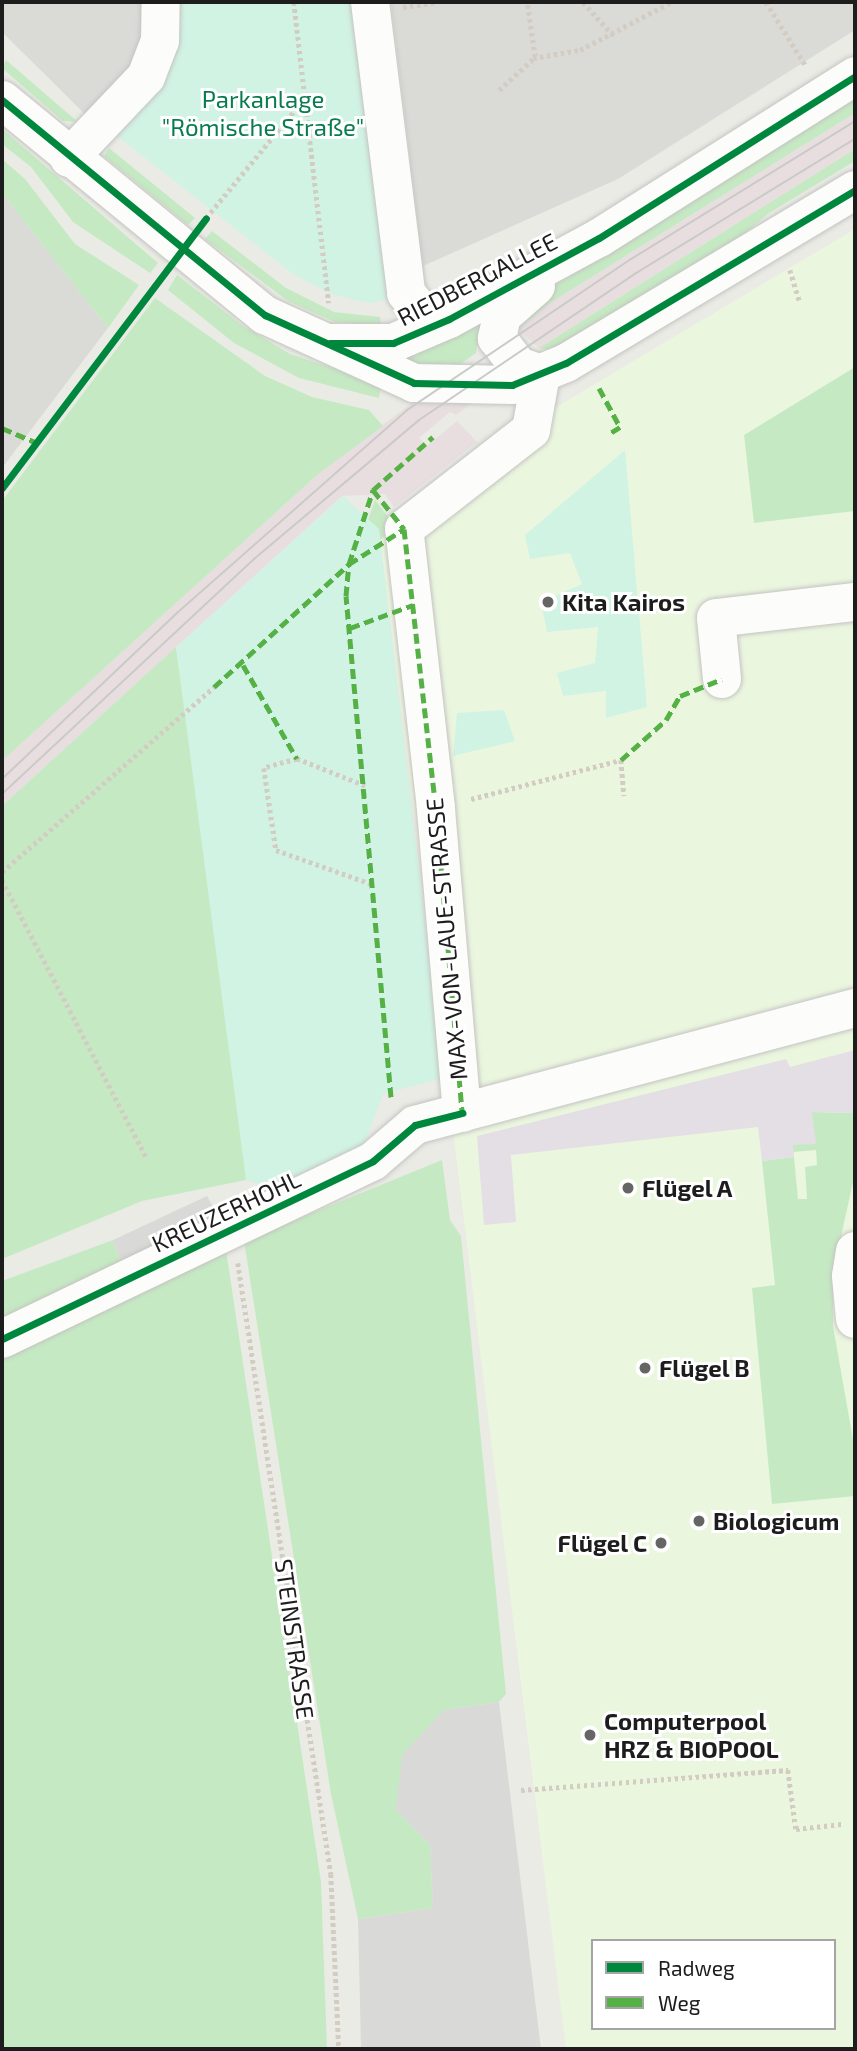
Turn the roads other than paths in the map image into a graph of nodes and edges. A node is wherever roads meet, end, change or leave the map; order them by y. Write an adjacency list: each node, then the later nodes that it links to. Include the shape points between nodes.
1 (161, 2): 5 (street, via 159,41 146,77)
2 (370, 2): 8 (street, via 406,293 423,314)
3 (855, 76): 7 (street, RIEDBERGALLEE)
4 (2, 100): 5 (street)
5 (69, 158): 9 (street, via 265,315)
6 (855, 190): 10 (street, via 593,350)
7 (569, 254): 8 (street, RIEDBERGALLEE); 10 (street, RIEDBERGALLEE, via 502,316 497,338 501,348 518,366)
8 (449, 319): 9 (street, RIEDBERGALLEE, via 393,343)
9 (323, 343): 10 (street, via 414,383 512,385)
10 (541, 374): 14 (street, MAX-VON-LAUE-STRASSE, via 531,430 404,528 436,808)
11 (855, 603): 12 (street, via 716,618)
12 (722, 679)
13 (855, 1008): 14 (street, MAX-VON-LAUE-STRASSE)
14 (461, 1113): 17 (street, KREUZERHOHL, via 415,1125 373,1161)
15 (855, 1251): 16 (street)
16 (855, 1319)
17 (2, 1339)

